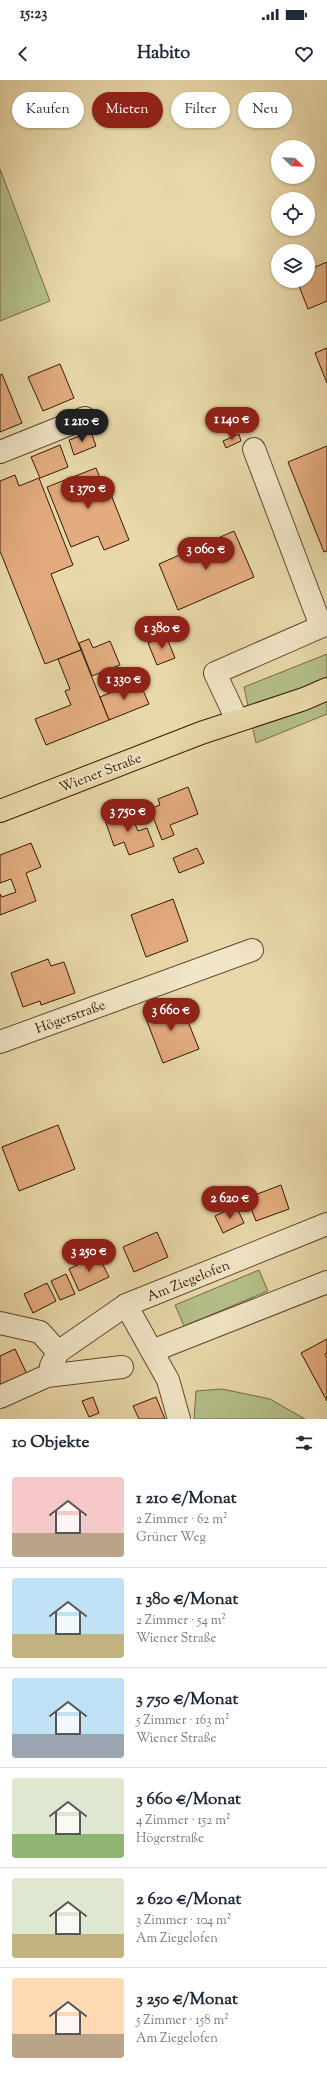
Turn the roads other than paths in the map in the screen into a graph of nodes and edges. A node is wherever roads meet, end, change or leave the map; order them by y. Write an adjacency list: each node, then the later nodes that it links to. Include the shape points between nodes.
1 (85, 418): 3 (street)
2 (254, 449): 4 (street)
3 (0, 452)
4 (324, 625): 6 (street, via 215,673)
5 (327, 689): 6 (main road, Wiener Straße)
6 (237, 720): 7 (main road, Wiener Straße)
7 (0, 811)
8 (252, 950): 9 (street, Högerstraße)
9 (0, 1042)
10 (327, 1224): 12 (street, Am Ziegelofen)
11 (327, 1282): 14 (street)
12 (126, 1305): 14 (street); 15 (street, Am Ziegelofen)
13 (0, 1323): 15 (street, via 40,1332)
14 (152, 1351): 19 (street, via 168,1380)
15 (58, 1352): 17 (street)
16 (122, 1367): 17 (street)
17 (47, 1376): 18 (street)
18 (0, 1397)
19 (180, 1419)

